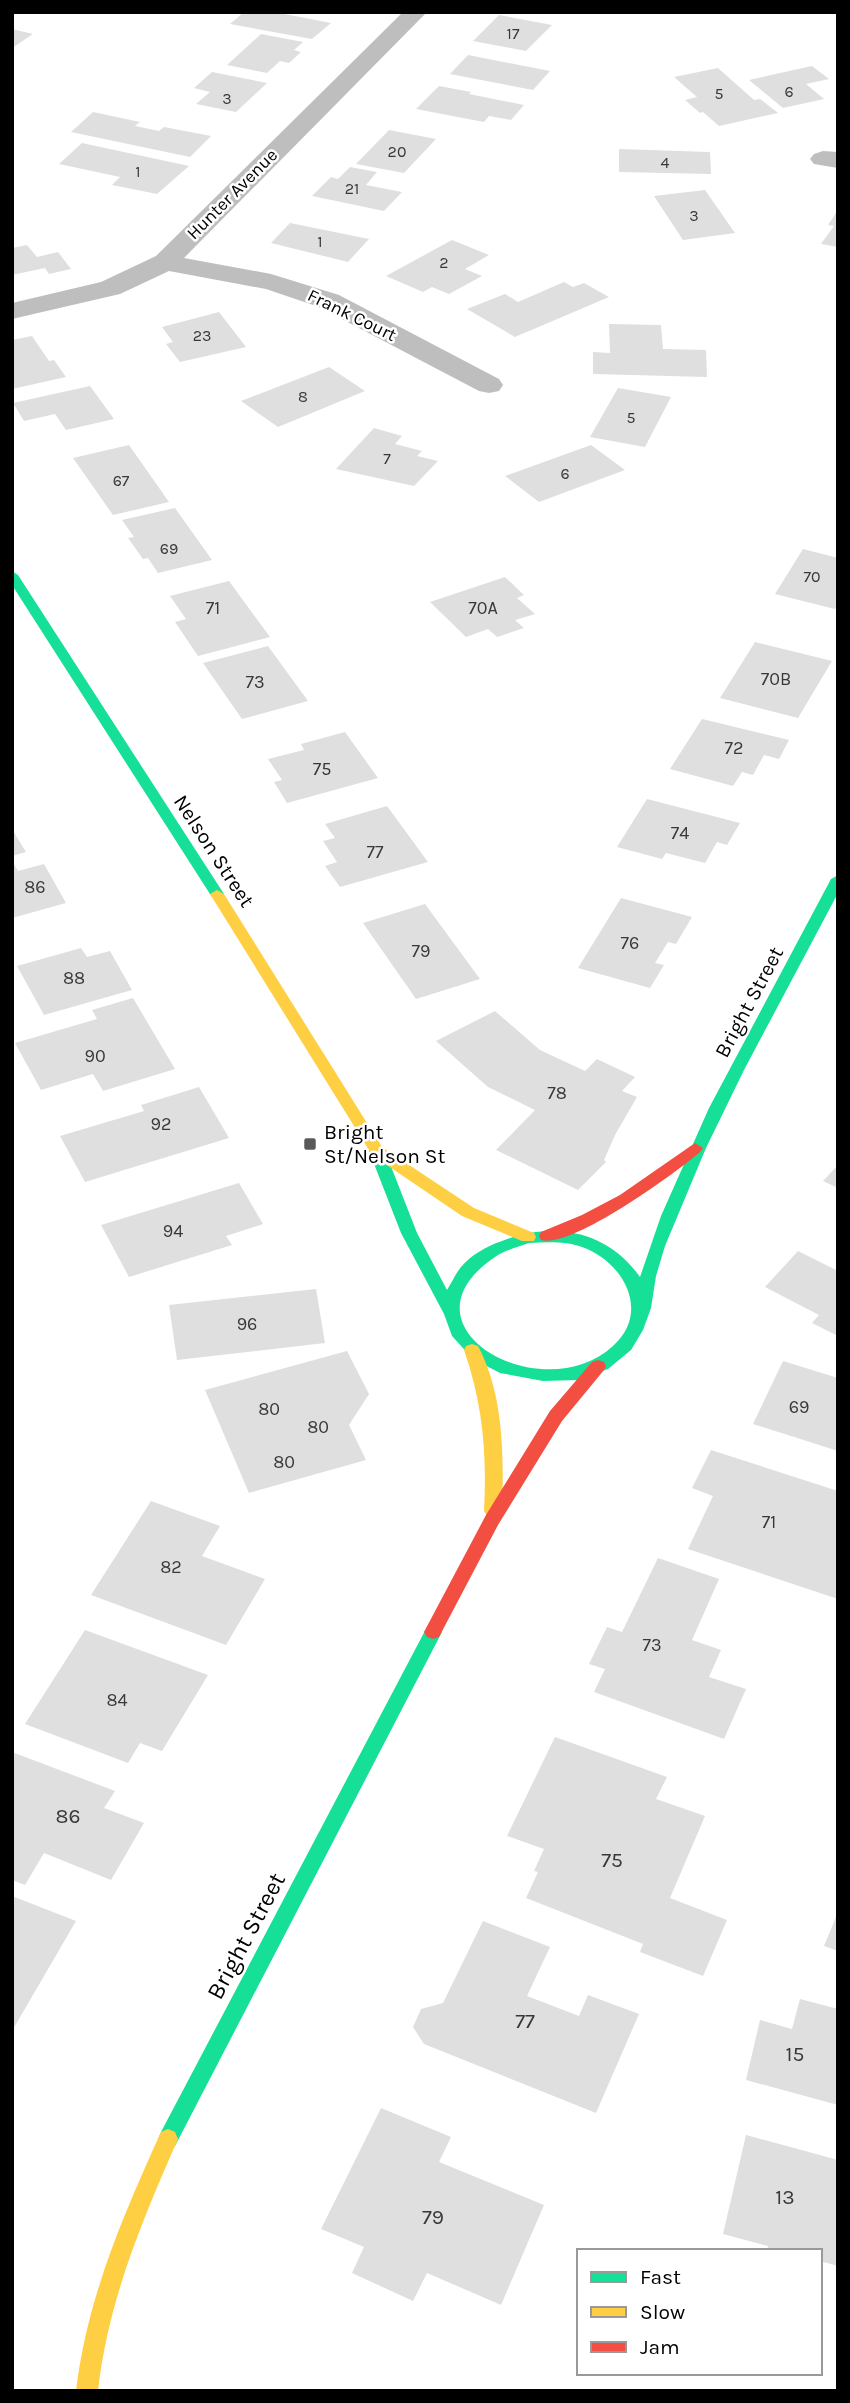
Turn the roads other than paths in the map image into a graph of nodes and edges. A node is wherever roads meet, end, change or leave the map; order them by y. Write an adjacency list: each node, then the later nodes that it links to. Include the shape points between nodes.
1 (416, 12): 2 (street, Hunter Avenue)
2 (165, 262): 3 (street, Hunter Avenue, via 111,289); 4 (street, Frank Court, via 271,282 319,297)
3 (12, 311)
4 (489, 384)
5 (12, 575): 8 (street, Nelson Street)
6 (838, 879): 7 (street, Bright Street)
7 (698, 1145): 9 (street, Bright Street, via 665,1175 620,1204 586,1222); 10 (street, Bright Street, via 656,1246)
8 (377, 1151): 9 (street, Nelson Street, via 455,1206 503,1229); 11 (street, Nelson Street, via 409,1233)
9 (536, 1237): 10 (street, via 575,1239 610,1253 635,1279); 11 (street, via 496,1246 468,1266 452,1296)
10 (643, 1308): 13 (street, via 633,1336)
11 (452, 1314): 12 (street)
12 (472, 1350): 13 (street, via 493,1363 539,1375 577,1374); 14 (street, Bright Street, via 497,1438)
13 (598, 1366): 14 (street, Bright Street, via 556,1416)
14 (492, 1520): 15 (street, Bright Street, via 224,2025 153,2169 102,2300 90,2351)
15 (87, 2391)

